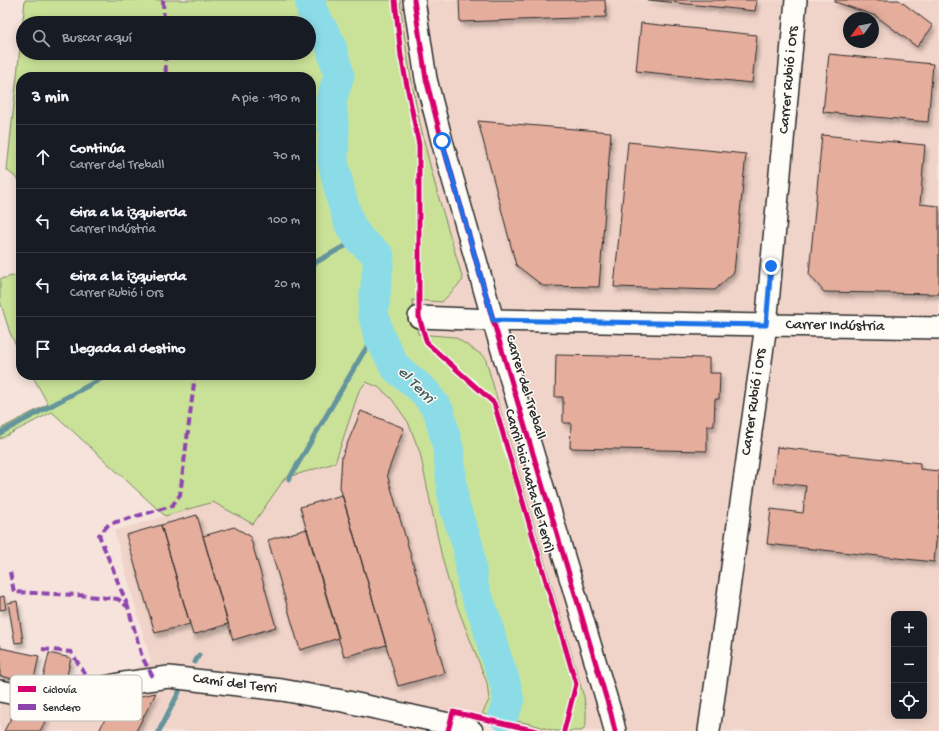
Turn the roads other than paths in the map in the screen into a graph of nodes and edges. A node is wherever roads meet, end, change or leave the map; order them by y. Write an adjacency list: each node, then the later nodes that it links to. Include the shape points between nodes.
1 (414, 0): 4 (street, Carrer del Treball, via 426,79)
2 (796, 0): 5 (street, Carrer Rubió i Ors)
3 (419, 317): 4 (street, Carrer Indústria)
4 (493, 320): 5 (street, Carrer Indústria); 11 (street, Carrer del Treball)
5 (766, 325): 6 (street, Carrer Indústria); 12 (street, Carrer Rubió i Ors)
6 (939, 328)
7 (142, 681): 10 (street, Camí del Terri, via 169,677 275,689 343,701)
8 (0, 691): 9 (street, Camí del Terri)
9 (10, 693)
10 (468, 730)
11 (615, 731)
12 (709, 731)

